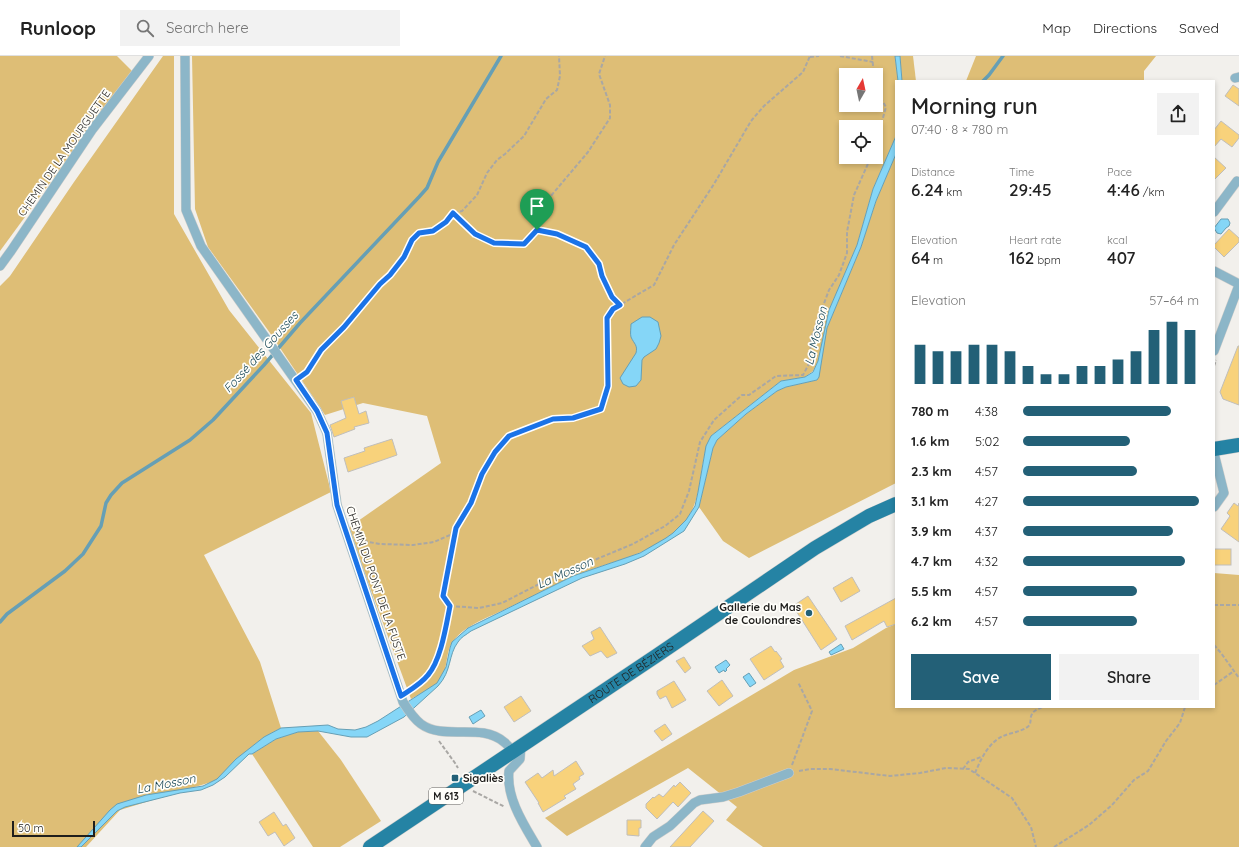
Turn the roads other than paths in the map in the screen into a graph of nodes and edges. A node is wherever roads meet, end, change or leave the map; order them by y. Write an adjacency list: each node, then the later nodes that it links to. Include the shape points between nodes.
1 (149, 56): 5 (street, CHEMIN DE LA MOURGUETTE, via 92,130)
2 (184, 56): 14 (street, CHEMIN DU PONT DE LA FUSTE, via 186,210 201,246 317,411 327,433 337,505 402,699 411,715 432,730 478,732 493,736)
3 (1237, 181): 4 (street)
4 (1215, 211)
5 (0, 266)
6 (1215, 272): 7 (street)
7 (1239, 284): 8 (street)
8 (1215, 348)
9 (1239, 445): 10 (main road)
10 (1215, 449)
11 (1215, 457): 13 (street, via 1224,493)
12 (895, 504): 14 (main road, ROUTE DE BÉZIERS / M 613, via 869,516 815,548)
13 (1215, 506)
14 (517, 749): 16 (main road, ROUTE DE BÉZIERS / M 613); 17 (street, via 520,760 509,771 510,790 518,812)
15 (789, 773): 18 (street, via 723,797 694,803)
16 (370, 847)
17 (537, 847)
18 (644, 847)

